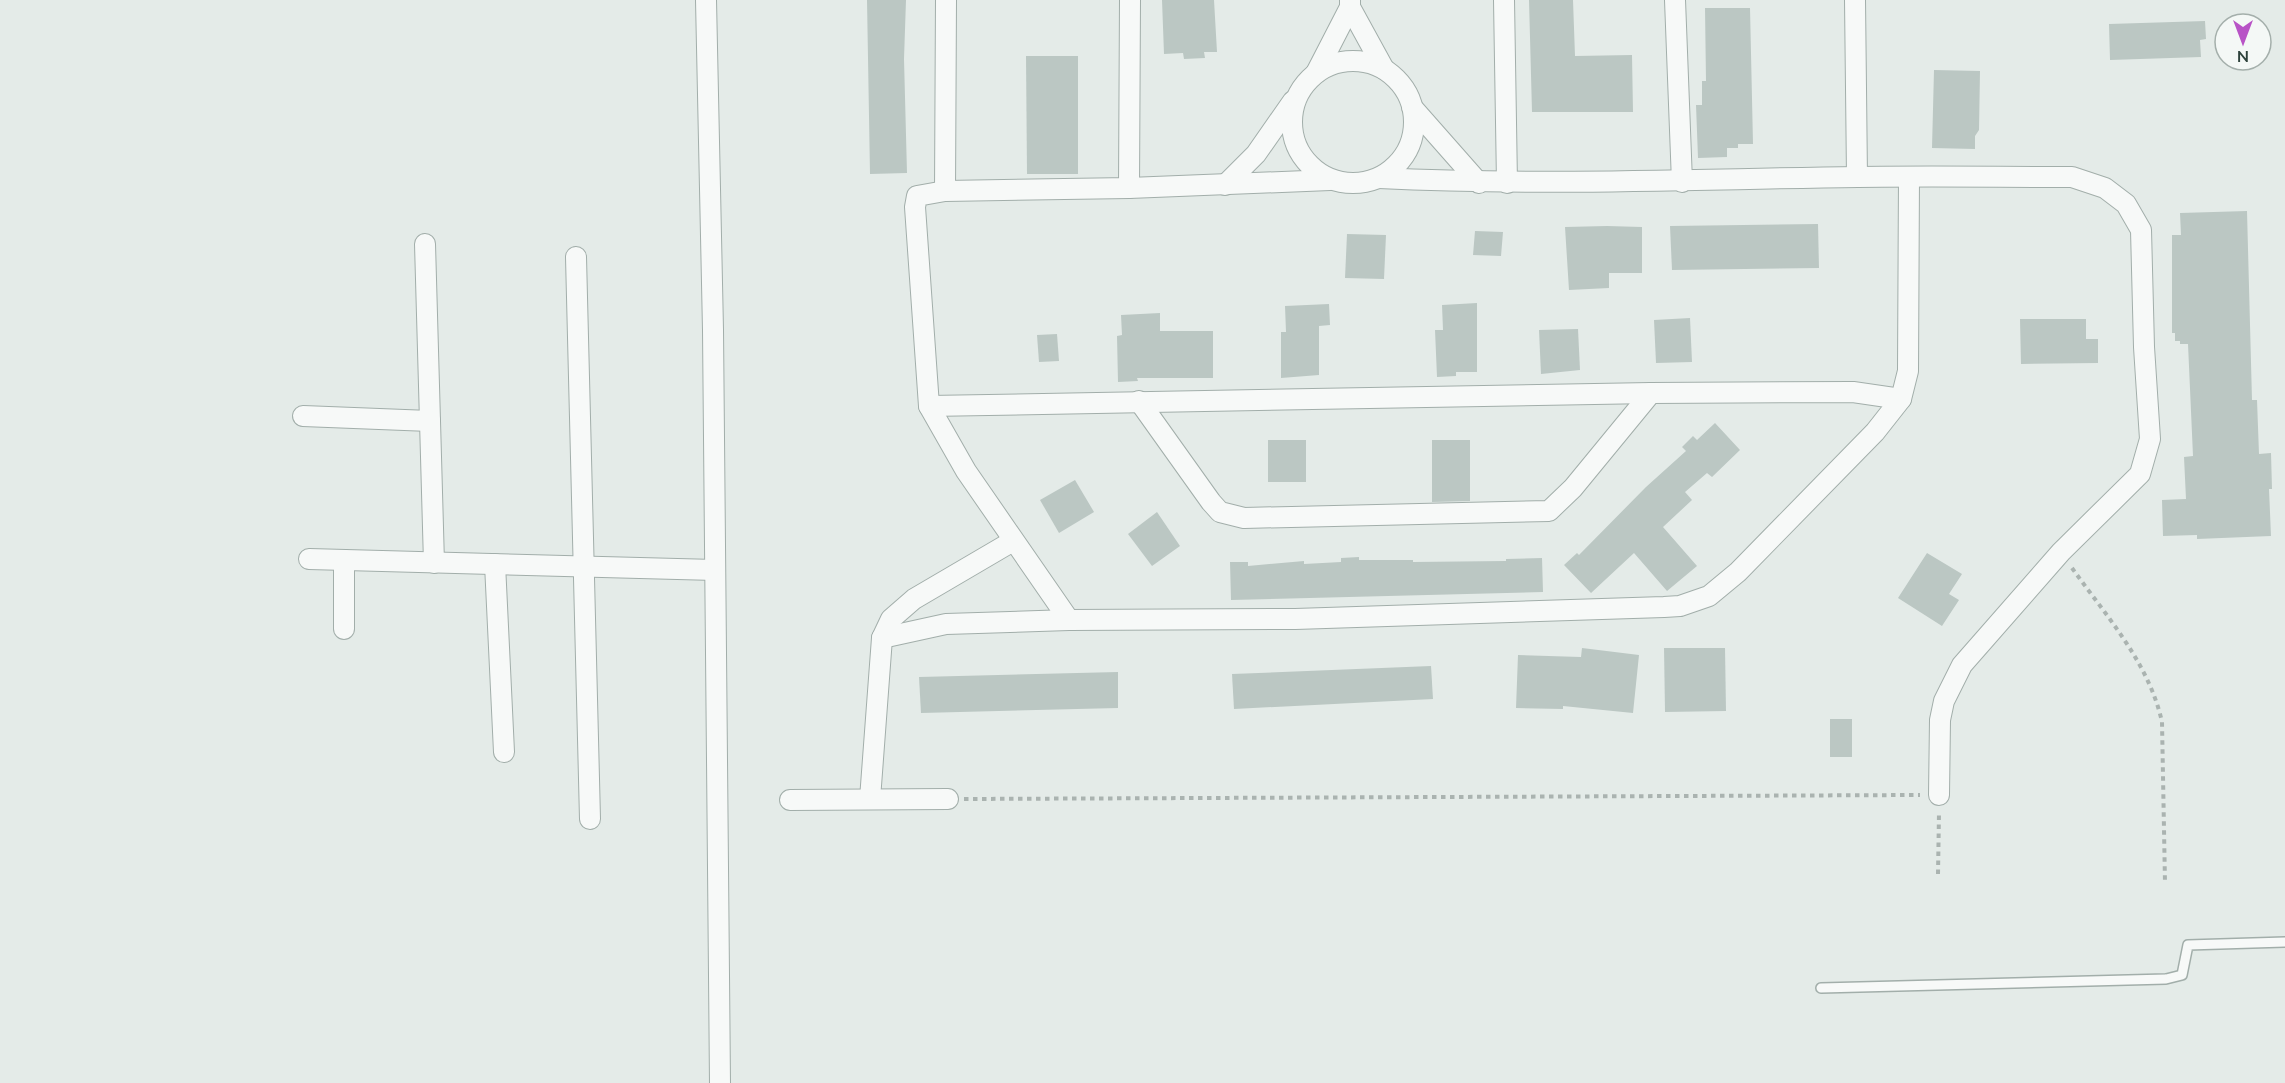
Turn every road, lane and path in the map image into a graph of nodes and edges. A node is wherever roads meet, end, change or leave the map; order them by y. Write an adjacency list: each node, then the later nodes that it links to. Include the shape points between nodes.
1 (706, 0): 37 (street)
2 (946, 0): 21 (street)
3 (1130, 0): 20 (street)
4 (1504, 0): 18 (street)
5 (1675, 0): 16 (street)
6 (1855, 0): 12 (street)
7 (1350, 4): 8 (street); 9 (street)
8 (1384, 69): 9 (street, via 1350,61 1332,64); 11 (street, via 1407,92)
9 (1316, 73): 10 (street)
10 (1295, 98): 15 (street, via 1291,114 1295,146 1316,172); 19 (street, via 1243,169)
11 (1413, 107): 14 (street, via 1409,148); 17 (street)
12 (1857, 177): 13 (street); 16 (street)
13 (1909, 177): 25 (street, via 1908,371); 31 (street, via 2072,177 2105,189 2126,204 2141,230 2150,439 2140,474)
14 (1379, 178): 15 (street, via 1346,184); 17 (street)
15 (1330, 180): 19 (street)
16 (1682, 182): 18 (street)
17 (1479, 183): 18 (street)
18 (1508, 183)
19 (1225, 184): 20 (street)
20 (1128, 188): 21 (street)
21 (945, 191): 27 (street, via 917,196 915,201)
22 (425, 244): 29 (street)
23 (576, 257): 36 (street)
24 (1651, 393): 25 (street, via 1853,392); 26 (street); 26 (street, via 1573,488 1549,511 1267,518 1231,517 1220,512)
25 (1901, 399): 38 (street, via 1875,432 1738,572 1709,596 1688,604 1295,619)
26 (1139, 401): 27 (street)
27 (929, 406): 30 (street)
28 (303, 416): 29 (street)
29 (430, 421): 34 (street)
30 (1013, 541): 38 (street); 40 (street, via 901,609)
31 (2061, 552): 42 (street, via 1962,665 1952,682 1940,720); 48 (path, via 2143,668 2157,700 2162,722)
32 (309, 559): 33 (street)
33 (344, 560): 34 (street); 39 (street)
34 (434, 562): 35 (street)
35 (495, 564): 36 (street); 41 (street)
36 (586, 567): 37 (street); 46 (street)
37 (715, 570): 51 (street)
38 (1069, 620): 40 (street, via 946,624)
39 (344, 630)
40 (882, 638): 43 (street)
41 (504, 752)
42 (1939, 795): 44 (path); 47 (path)
43 (870, 799): 44 (street); 45 (street)
44 (948, 799)
45 (790, 800)
46 (590, 819)
47 (1938, 874)
48 (2165, 884)
49 (2285, 942): 50 (lane, via 2188,945 2182,975 2166,979)
50 (1821, 988)
51 (720, 1083)

